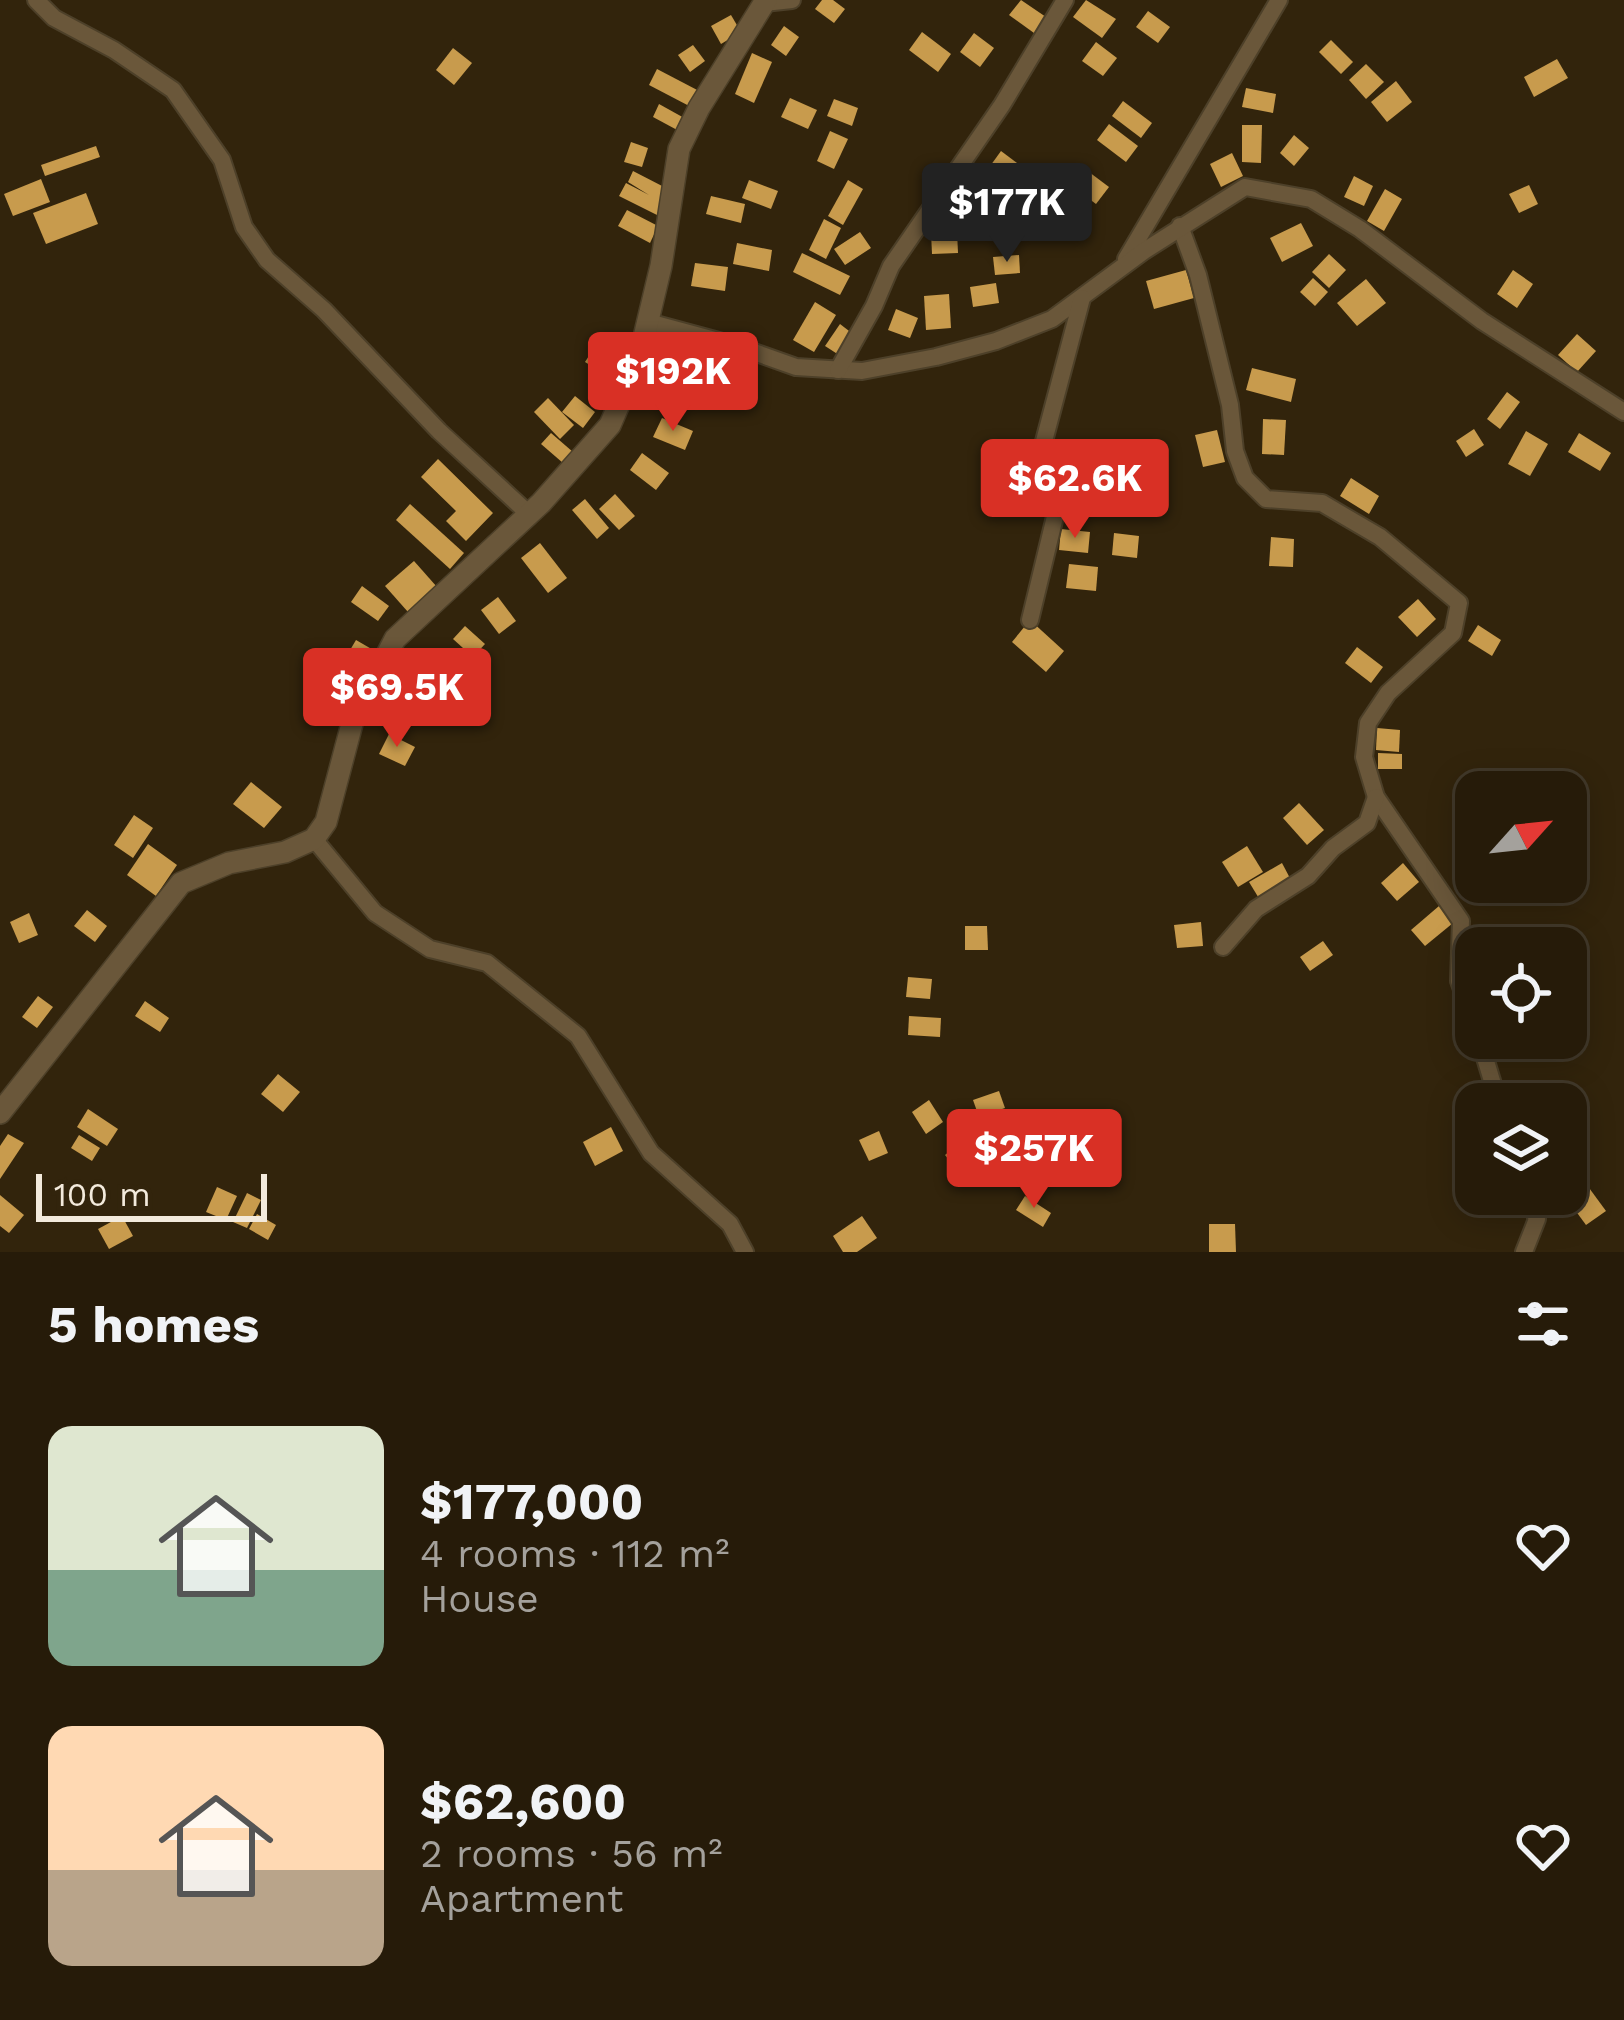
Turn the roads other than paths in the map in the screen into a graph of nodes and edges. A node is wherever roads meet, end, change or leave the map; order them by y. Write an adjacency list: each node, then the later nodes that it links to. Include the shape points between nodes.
1 (36, 0): 12 (street, via 173,90 222,160 244,226 267,260)
2 (792, 0): 5 (street)
3 (1065, 0): 10 (street, via 891,266)
4 (1279, 0): 7 (street)
5 (765, 2): 9 (street, via 679,149)
6 (1180, 226): 7 (street); 11 (street, via 1245,187 1311,199); 14 (street, via 1245,478 1266,499 1322,503 1380,537 1459,603 1453,633 1388,693 1368,723 1364,757)
7 (1120, 270): 8 (street)
8 (1082, 298): 10 (street, via 996,341); 13 (street, via 1035,475 1053,482 1060,500)
9 (648, 322): 10 (street, via 796,367); 12 (street, via 610,425)
10 (838, 370)
11 (1624, 412)
12 (529, 514): 15 (street, via 394,639 352,720 326,822)
13 (1030, 620)
14 (1376, 797): 16 (street); 17 (street, via 1367,823 1256,909)
15 (314, 839): 18 (street, via 181,883); 20 (street, via 375,913 430,949 487,963 578,1036 651,1153 730,1224)
16 (1461, 927)
17 (1223, 947)
18 (0, 1113)
19 (1535, 1215): 21 (street)
20 (745, 1252)
21 (1524, 1252)

